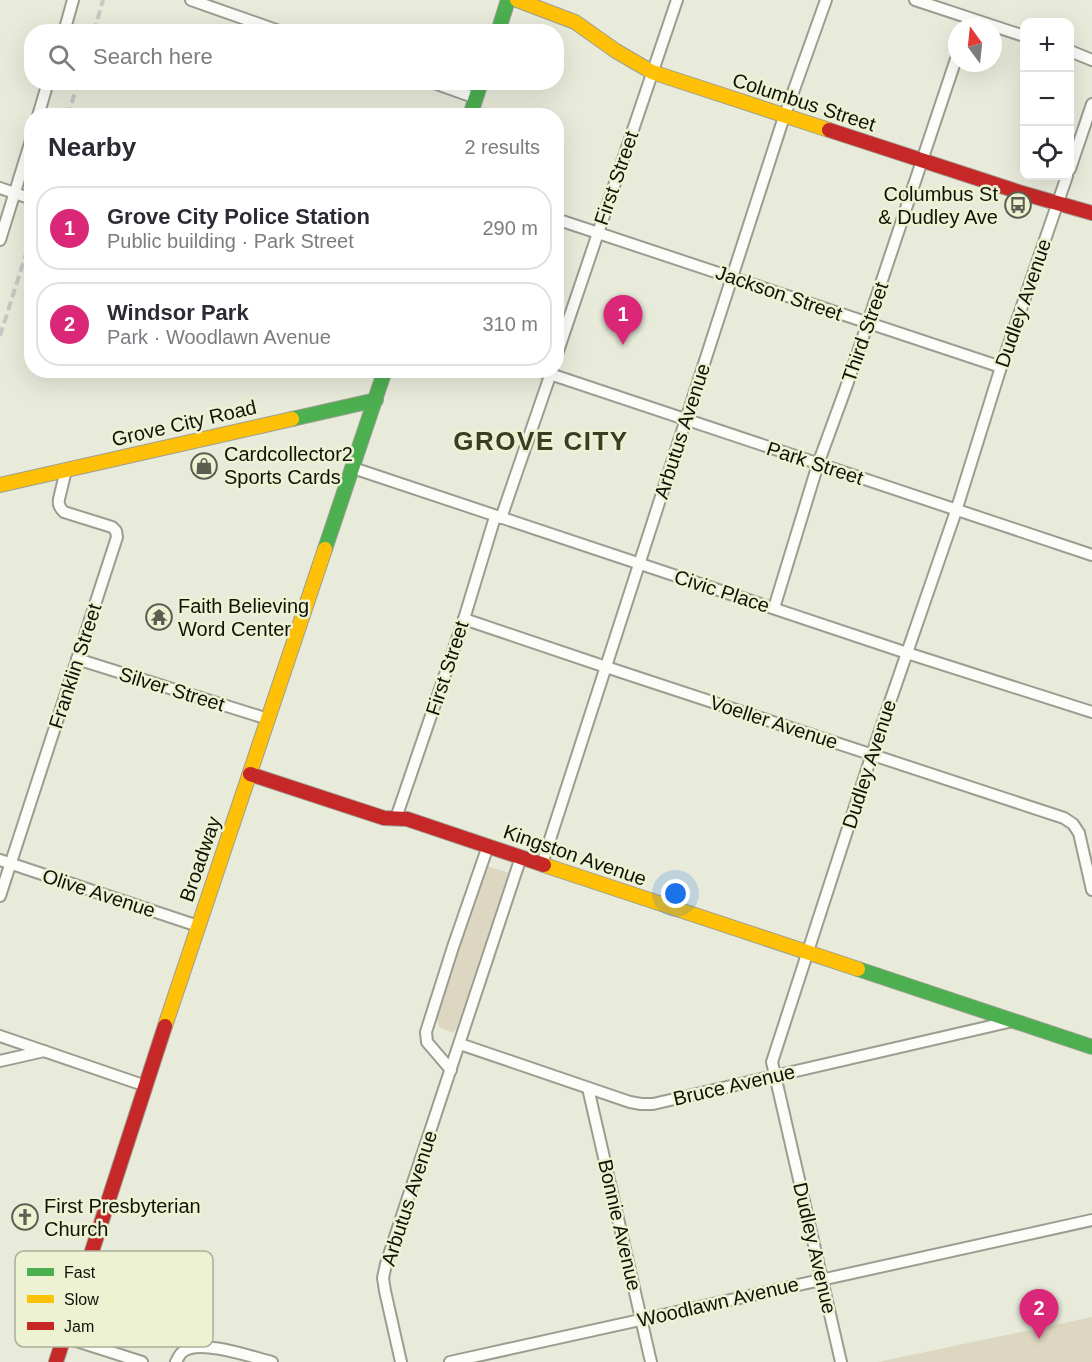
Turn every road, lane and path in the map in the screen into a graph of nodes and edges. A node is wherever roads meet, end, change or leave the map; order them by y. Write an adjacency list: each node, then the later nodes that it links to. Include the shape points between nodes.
1 (73, 0): 9 (street)
2 (191, 0): 10 (street)
3 (508, 0): 11 (main road)
4 (517, 0): 16 (main road, Columbus Street, via 575,22)
5 (677, 0): 16 (street, First Street)
6 (826, 0): 25 (street, Arbutus Avenue)
7 (915, 0): 8 (street)
8 (956, 18)
9 (66, 24)
10 (259, 24)
11 (500, 24)
12 (1002, 31): 13 (street)
13 (1020, 35)
14 (1074, 53): 15 (street)
15 (1092, 60)
16 (652, 72): 25 (main road, Columbus Street); 36 (street, First Street)
17 (952, 72): 27 (street, Third Street)
18 (46, 90): 23 (street)
19 (454, 90): 21 (street)
20 (478, 90): 21 (main road)
21 (476, 98): 24 (main road)
22 (1092, 105): 26 (street)
23 (40, 108)
24 (473, 108)
25 (786, 116): 27 (main road, Columbus Street); 38 (street, Arbutus Avenue)
26 (1074, 158)
27 (922, 161): 33 (main road, Columbus Street); 39 (street, Third Street)
28 (24, 162): 31 (street)
29 (1066, 180): 33 (street, Dudley Avenue)
30 (0, 188): 31 (street)
31 (14, 193): 32 (street); 37 (street)
32 (24, 196)
33 (1058, 204): 34 (main road, Columbus Street); 41 (street, Dudley Avenue)
34 (1092, 213)
35 (564, 222): 36 (street, Jackson Street)
36 (598, 233): 38 (street, Jackson Street); 40 (street, First Street)
37 (0, 240)
38 (733, 277): 39 (street, Jackson Street); 46 (street, Arbutus Avenue)
39 (867, 323): 41 (street, Jackson Street); 47 (street, Third Street)
40 (564, 333)
41 (1001, 367): 51 (street, Dudley Avenue)
42 (383, 378): 45 (main road, Broadway)
43 (549, 378): 52 (street, First Street)
44 (564, 378): 46 (street, Park Street)
45 (376, 400): 48 (main road, Broadway); 49 (main road, Grove City Road)
46 (685, 420): 47 (street, Park Street); 54 (street, Arbutus Avenue)
47 (819, 465): 51 (street, Park Street); 55 (street, Third Street)
48 (353, 468): 52 (street, Civic Place); 61 (main road, Broadway)
49 (66, 470): 50 (main road, Grove City Road); 58 (street, Franklin Street, via 60,509 112,527 117,537)
50 (0, 485)
51 (956, 511): 53 (street, Park Street); 57 (street, Dudley Avenue)
52 (498, 517): 54 (street, Civic Place); 56 (street, First Street)
53 (1092, 555)
54 (639, 563): 55 (street, Civic Place); 59 (street, Arbutus Avenue)
55 (774, 608): 57 (street, Civic Place)
56 (464, 619): 59 (street, Voeller Avenue); 64 (street, First Street)
57 (907, 653): 60 (street, Civic Place); 62 (street, Dudley Avenue)
58 (77, 659): 61 (street, Silver Street); 68 (street, Franklin Street)
59 (606, 667): 62 (street, Voeller Avenue); 69 (street, Arbutus Avenue)
60 (1092, 712)
61 (268, 719): 63 (main road, Broadway)
62 (872, 754): 70 (street, Voeller Avenue, via 1065,818 1079,833); 73 (street, Dudley Avenue)
63 (250, 774): 64 (main road, Kingston Avenue, via 374,815); 72 (main road, Broadway)
64 (396, 818): 65 (main road, Kingston Avenue)
65 (488, 846): 66 (main road, Kingston Avenue); 80 (street, via 426,1032 427,1042)
66 (522, 857): 69 (main road, Kingston Avenue); 76 (street, Arbutus Avenue)
67 (0, 860): 68 (street, Olive Avenue)
68 (11, 864): 71 (street, Franklin Street); 72 (street, Olive Avenue)
69 (542, 864): 73 (main road, Kingston Avenue)
70 (1092, 890)
71 (0, 896)
72 (198, 926): 82 (main road, Broadway)
73 (808, 953): 74 (main road, Kingston Avenue); 81 (street, Dudley Avenue, via 772,1062)
74 (1014, 1021): 77 (main road, Kingston Avenue); 81 (street, Bruce Avenue)
75 (0, 1036): 78 (street)
76 (460, 1044): 80 (street, Arbutus Avenue); 83 (street, Bruce Avenue)
77 (1092, 1047)
78 (44, 1051): 79 (street); 82 (street)
79 (0, 1061)
80 (451, 1070): 97 (street, Arbutus Avenue, via 383,1278)
81 (775, 1075): 83 (street, Bruce Avenue, via 653,1104); 86 (street, Dudley Avenue)
82 (146, 1086): 85 (main road, Broadway)
83 (588, 1088): 87 (street, Bonnie Avenue)
84 (1092, 1220): 86 (street, Woodlawn Avenue)
85 (92, 1251)
86 (822, 1279): 87 (street, Woodlawn Avenue); 100 (street, Dudley Avenue)
87 (642, 1319): 92 (street, Woodlawn Avenue); 99 (street, Bonnie Avenue)
88 (61, 1347): 93 (main road, Broadway)
89 (95, 1347): 94 (street)
90 (194, 1347): 95 (street, via 185,1350)
91 (213, 1347): 96 (street)
92 (488, 1358): 98 (street, Woodlawn Avenue)
93 (56, 1362)
94 (142, 1362)
95 (176, 1362)
96 (272, 1362)
97 (401, 1362)
98 (450, 1362)
99 (651, 1362)
100 (841, 1362)

